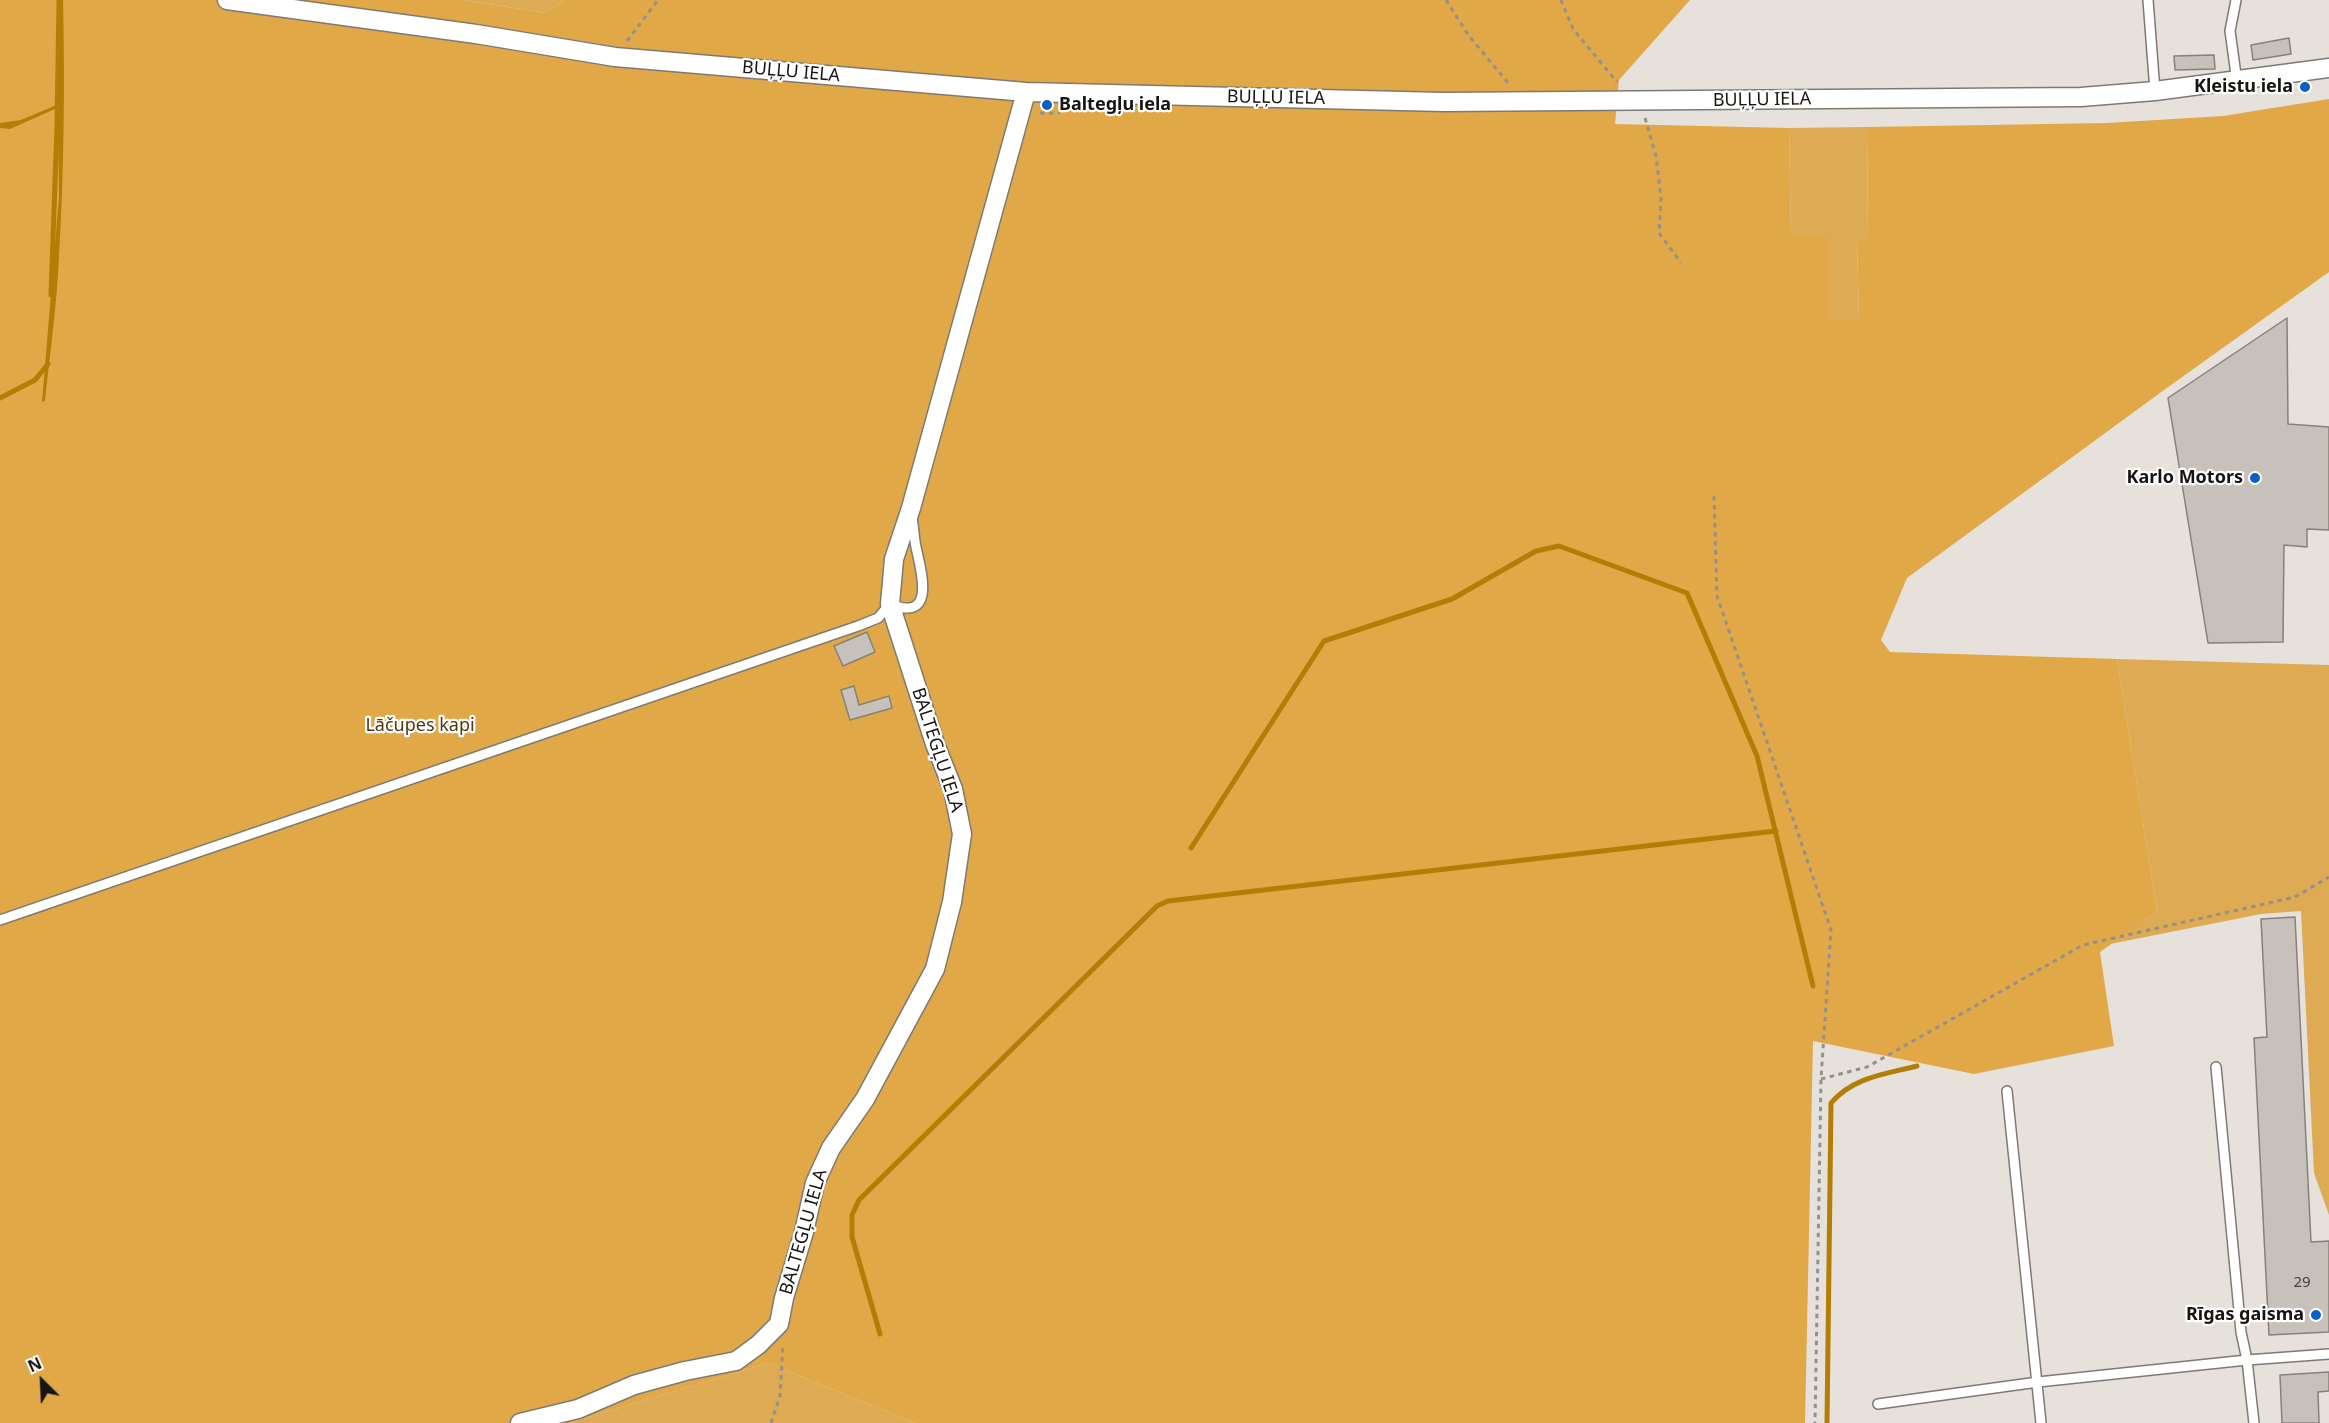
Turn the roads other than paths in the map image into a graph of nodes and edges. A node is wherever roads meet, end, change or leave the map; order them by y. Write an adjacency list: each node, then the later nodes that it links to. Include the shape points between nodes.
1 (227, 0): 7 (street, BUĻĻU IELA, via 615,57)
2 (2148, 0): 6 (lane)
3 (2236, 0): 5 (lane, via 2229,31)
4 (2329, 68): 5 (street, BUĻĻU IELA)
5 (2236, 82): 6 (street, BUĻĻU IELA)
6 (2155, 91): 7 (street, BUĻĻU IELA, via 2081,97 1444,102)
7 (1026, 92): 8 (street, BALTEGĻU IELA)
8 (911, 508): 9 (street, BALTEGĻU IELA, via 894,559); 9 (lane, via 925,582 920,601 913,607 902,609)
9 (890, 604): 10 (lane, via 878,618 858,626); 17 (street, BALTEGĻU IELA, via 953,789 962,834 952,902 935,969 865,1099 831,1148 815,1183 779,1324 736,1361 634,1385 578,1409)
10 (0, 920)
11 (2216, 1067): 14 (lane, via 2241,1332)
12 (2007, 1091): 15 (lane)
13 (2329, 1354): 14 (lane)
14 (2247, 1360): 15 (lane); 19 (lane)
15 (2038, 1382): 16 (lane); 18 (lane)
16 (1878, 1404)
17 (520, 1423)
18 (2042, 1423)
19 (2254, 1423)

